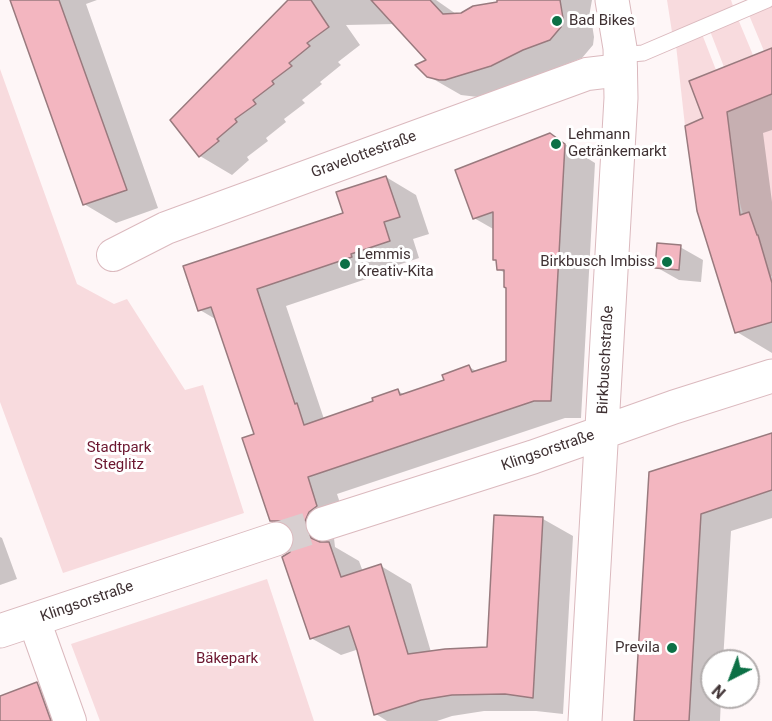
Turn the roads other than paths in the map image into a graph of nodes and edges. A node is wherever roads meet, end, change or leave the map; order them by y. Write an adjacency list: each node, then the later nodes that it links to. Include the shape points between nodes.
1 (612, 0): 3 (street, Birkbuschstraße)
2 (767, 0): 3 (lane, Gravelottestraße)
3 (620, 62): 4 (street, Gravelottestraße, via 166,228); 6 (street, Birkbuschstraße)
4 (113, 255)
5 (772, 376): 6 (street, Klingsorstraße)
6 (601, 433): 7 (street, Klingsorstraße); 12 (street, Birkbuschstraße)
7 (323, 524)
8 (276, 539): 9 (street, Klingsorstraße)
9 (34, 620): 10 (street, Klingsorstraße); 11 (street)
10 (0, 631)
11 (70, 721)
12 (585, 721)

